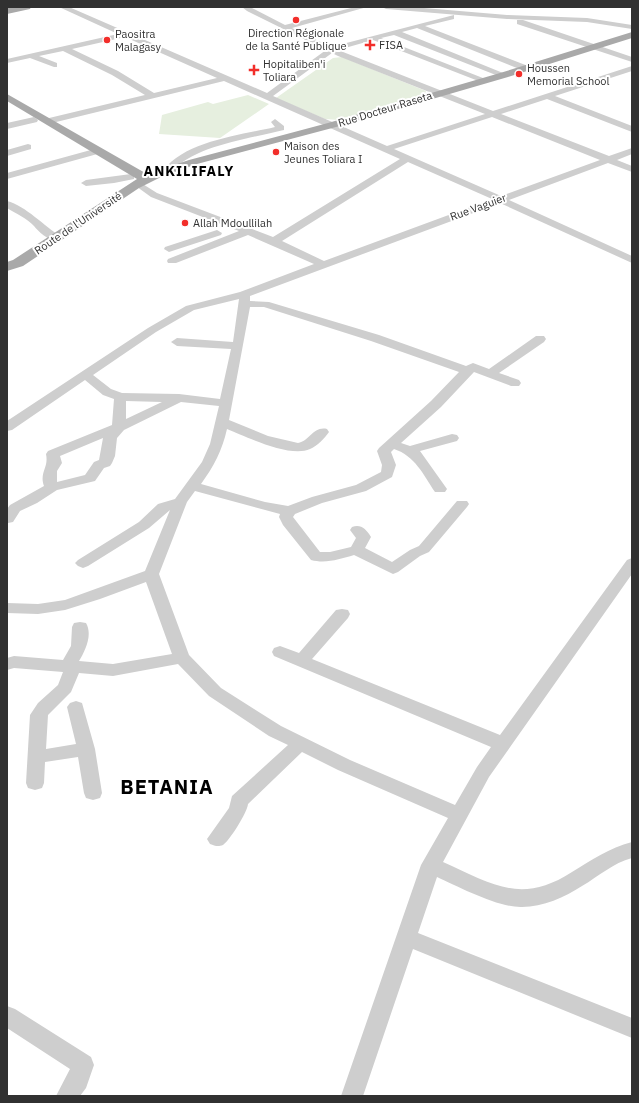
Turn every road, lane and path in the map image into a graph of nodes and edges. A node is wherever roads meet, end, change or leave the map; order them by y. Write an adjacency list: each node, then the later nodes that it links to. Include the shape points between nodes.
1 (27, 7): 7 (main road)
2 (63, 7): 14 (street)
3 (246, 7): 11 (street)
4 (363, 7): 11 (street)
5 (386, 7): 8 (street)
6 (483, 7): 8 (street)
7 (7, 11)
8 (464, 14): 9 (street); 10 (street)
9 (508, 17): 12 (street, via 587,20); 17 (street)
10 (418, 26): 13 (street); 24 (street)
11 (285, 27): 19 (street)
12 (632, 27)
13 (394, 32): 16 (street); 26 (street)
14 (127, 34): 18 (street); 27 (street)
15 (632, 34): 17 (main road, Rue Docteur Raseta)
16 (374, 38): 19 (street); 28 (street)
17 (593, 46): 21 (street); 24 (main road, Rue Docteur Raseta)
18 (64, 48): 20 (street); 30 (street)
19 (331, 49): 29 (street); 32 (street, via 334,55)
20 (32, 56): 22 (street); 23 (street)
21 (632, 60)
22 (7, 61)
23 (54, 65)
24 (525, 68): 26 (main road, Rue Docteur Raseta)
25 (632, 68): 31 (street)
26 (504, 75): 28 (main road, Rue Docteur Raseta)
27 (226, 78): 30 (street); 32 (street)
28 (484, 80): 29 (main road, Rue Docteur Raseta)
29 (441, 92): 35 (street); 39 (main road, Rue Docteur Raseta)
30 (153, 96): 38 (street)
31 (548, 96): 35 (street); 42 (street)
32 (270, 98): 34 (street)
33 (7, 100): 36 (main road); 38 (main road)
34 (304, 113): 37 (street); 39 (street)
35 (492, 114): 46 (street); 51 (street)
36 (34, 120): 40 (street); 48 (main road)
37 (282, 120): 41 (street); 43 (street, via 281,128)
38 (48, 121): 48 (main road)
39 (332, 125): 46 (street); 53 (main road, Rue Docteur Raseta)
40 (7, 126)
41 (255, 127): 43 (street); 44 (street, via 240,131)
42 (632, 129)
43 (263, 133): 44 (street)
44 (247, 137): 53 (street, via 218,143 188,154)
45 (28, 147): 49 (street)
46 (386, 149): 50 (street)
47 (632, 151): 51 (street, Rue Vaguier)
48 (96, 152): 54 (street); 55 (main road)
49 (7, 153)
50 (408, 158): 57 (street); 62 (street)
51 (609, 160): 52 (street); 57 (street, Rue Vaguier)
52 (632, 169)
53 (169, 170): 55 (main road, Rue Docteur Raseta)
54 (7, 176)
55 (138, 180): 56 (street); 59 (street, via 154,195); 61 (main road, Route de l'Université); 62 (street)
56 (86, 183)
57 (500, 199): 64 (street); 66 (street, Rue Vaguier)
58 (7, 204): 61 (street, via 37,222 40,228)
59 (235, 226): 60 (street); 63 (street)
60 (249, 232): 62 (street); 65 (street)
61 (56, 238): 67 (main road, Route de l'Université)
62 (276, 239): 66 (street)
63 (169, 249)
64 (632, 260)
65 (172, 261)
66 (328, 263): 69 (street, Rue Vaguier)
67 (11, 264): 68 (main road, Route de l'Université, via 14,269)
68 (7, 274)
69 (245, 299): 72 (street); 73 (street, via 375,338); 75 (street, via 190,308 152,330)
70 (540, 339): 74 (street)
71 (177, 342): 72 (street)
72 (238, 346): 79 (street)
73 (467, 371): 74 (street, via 474,367); 85 (street, via 436,404)
74 (492, 372): 76 (street, via 495,376)
75 (86, 375): 77 (street, via 107,392); 82 (street)
76 (515, 384)
77 (120, 397): 78 (street); 81 (street)
78 (179, 398): 79 (street); 81 (street)
79 (226, 403): 80 (street)
80 (221, 422): 83 (street, via 267,440 300,447 306,446); 88 (street, via 210,463)
81 (119, 427): 87 (street, via 110,437 105,463 99,465 90,478); 87 (street, via 53,454 55,463 49,482)
82 (7, 428)
83 (322, 432)
84 (452, 438): 86 (street)
85 (392, 444): 86 (street); 92 (street, via 384,451 389,465 387,474 380,479 361,488 316,500)
86 (410, 450): 89 (street)
87 (52, 486): 93 (street, via 15,508)
88 (192, 486): 90 (street); 92 (street)
89 (440, 489)
90 (180, 502): 96 (street, via 163,507 144,525); 98 (street)
91 (462, 504): 95 (street, via 424,549 393,569)
92 (289, 511): 95 (street, via 286,518 288,522 316,557 330,558)
93 (8, 518)
94 (357, 530): 95 (street, via 364,537)
95 (356, 550)
96 (84, 563)
97 (632, 563): 109 (street)
98 (151, 574): 99 (street, via 58,606 39,609); 103 (street)
99 (7, 608)
100 (342, 614): 104 (street)
101 (80, 627): 106 (street, via 79,646)
102 (280, 652): 104 (street)
103 (182, 658): 106 (street, via 113,670); 108 (street, via 215,692 275,731)
104 (302, 660): 109 (street)
105 (9, 662): 106 (street)
106 (71, 668): 111 (street, via 65,688 39,715)
107 (76, 707): 110 (street)
108 (301, 744): 114 (street); 115 (street, via 238,801 238,810)
109 (503, 744): 114 (street)
110 (86, 749): 111 (street); 113 (street)
111 (36, 757): 112 (street)
112 (35, 783)
113 (93, 793)
114 (458, 814): 117 (street)
115 (217, 839)
116 (632, 850): 117 (street, via 610,858 570,884 521,900 496,893)
117 (431, 865): 118 (street)
118 (406, 937): 120 (street); 122 (street)
119 (7, 1016): 121 (street, via 83,1065 78,1080)
120 (632, 1028)
121 (67, 1096)
122 (352, 1096)

